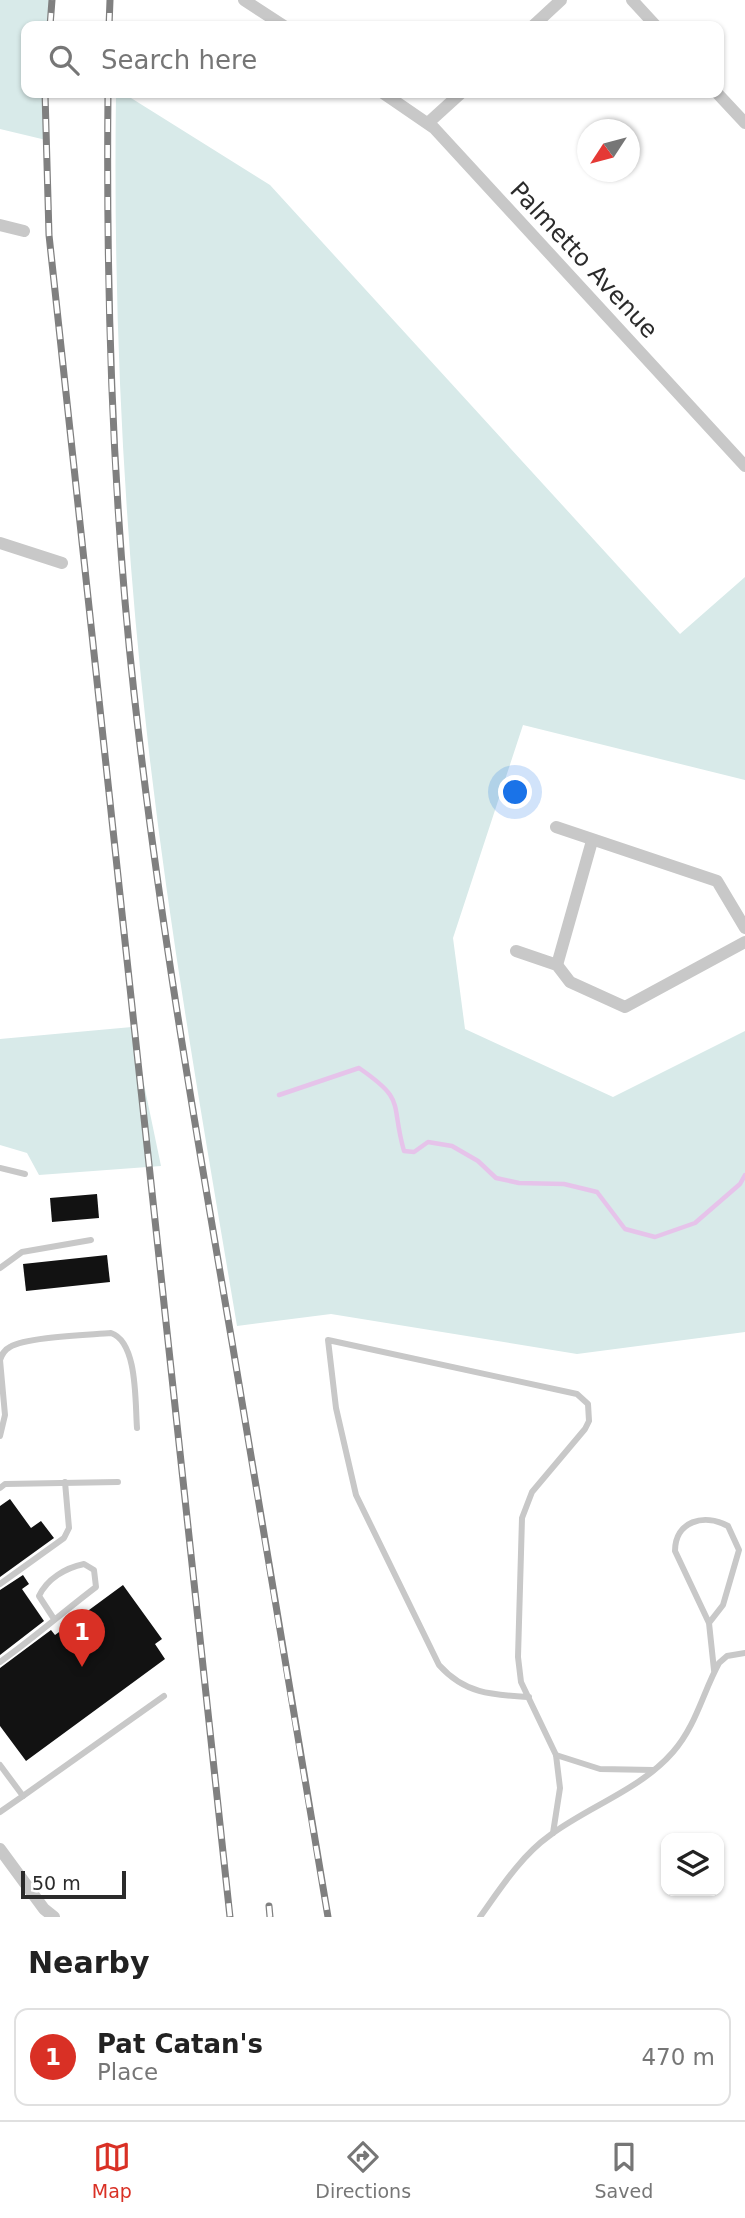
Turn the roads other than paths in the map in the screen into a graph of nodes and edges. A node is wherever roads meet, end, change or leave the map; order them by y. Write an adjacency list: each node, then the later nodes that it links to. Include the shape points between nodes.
1 (244, 0): 4 (street)
2 (561, 0): 5 (street)
3 (632, 0): 6 (street)
4 (276, 21)
5 (538, 21)
6 (651, 21)
7 (390, 98): 10 (street, Palmetto Avenue)
8 (456, 98): 10 (street)
9 (722, 98): 11 (street)
10 (428, 123): 14 (street, Palmetto Avenue)
11 (745, 123)
12 (0, 225): 13 (street)
13 (24, 231)
14 (745, 466)
15 (0, 543): 16 (street)
16 (62, 563)
17 (556, 827): 18 (street)
18 (592, 841): 19 (street, via 717,881); 22 (street)
19 (745, 928)
20 (745, 942): 22 (street, via 625,1007 570,982)
21 (516, 951): 22 (street)
22 (557, 965)
23 (0, 1168): 24 (lane)
24 (25, 1174)
25 (90, 1240): 26 (lane, via 22,1252)
26 (0, 1268)
27 (137, 1428): 28 (lane, via 129,1353 118,1335 111,1333 33,1341 3,1352 5,1415)
28 (0, 1436)
29 (65, 1482): 30 (lane); 31 (lane, via 5,1484); 32 (lane, via 69,1528 64,1538)
30 (118, 1482)
31 (0, 1488)
32 (0, 1584)
33 (54, 1619): 33 (lane, via 96,1587 94,1570 84,1564 70,1567 44,1586 39,1597); 36 (lane)
34 (709, 1623): 34 (lane, via 675,1551 675,1539 687,1524 705,1518 728,1525 739,1550 723,1605); 37 (lane)
35 (745, 1653): 37 (lane, via 727,1656)
36 (0, 1661)
37 (714, 1672): 42 (lane, via 687,1736)
38 (164, 1696): 43 (lane)
39 (529, 1697): 39 (lane, via 473,1690 453,1681 439,1665 356,1496 328,1339 577,1394 588,1404 585,1429 532,1492 522,1518 518,1657 521,1682); 40 (lane)
40 (556, 1755): 42 (lane, via 600,1769); 45 (lane, via 561,1788)
41 (0, 1765): 43 (lane)
42 (655, 1770): 45 (lane)
43 (23, 1796): 44 (lane)
44 (0, 1812)
45 (553, 1833): 48 (lane, via 505,1882)
46 (0, 1849): 47 (street)
47 (54, 1917)
48 (480, 1917)

